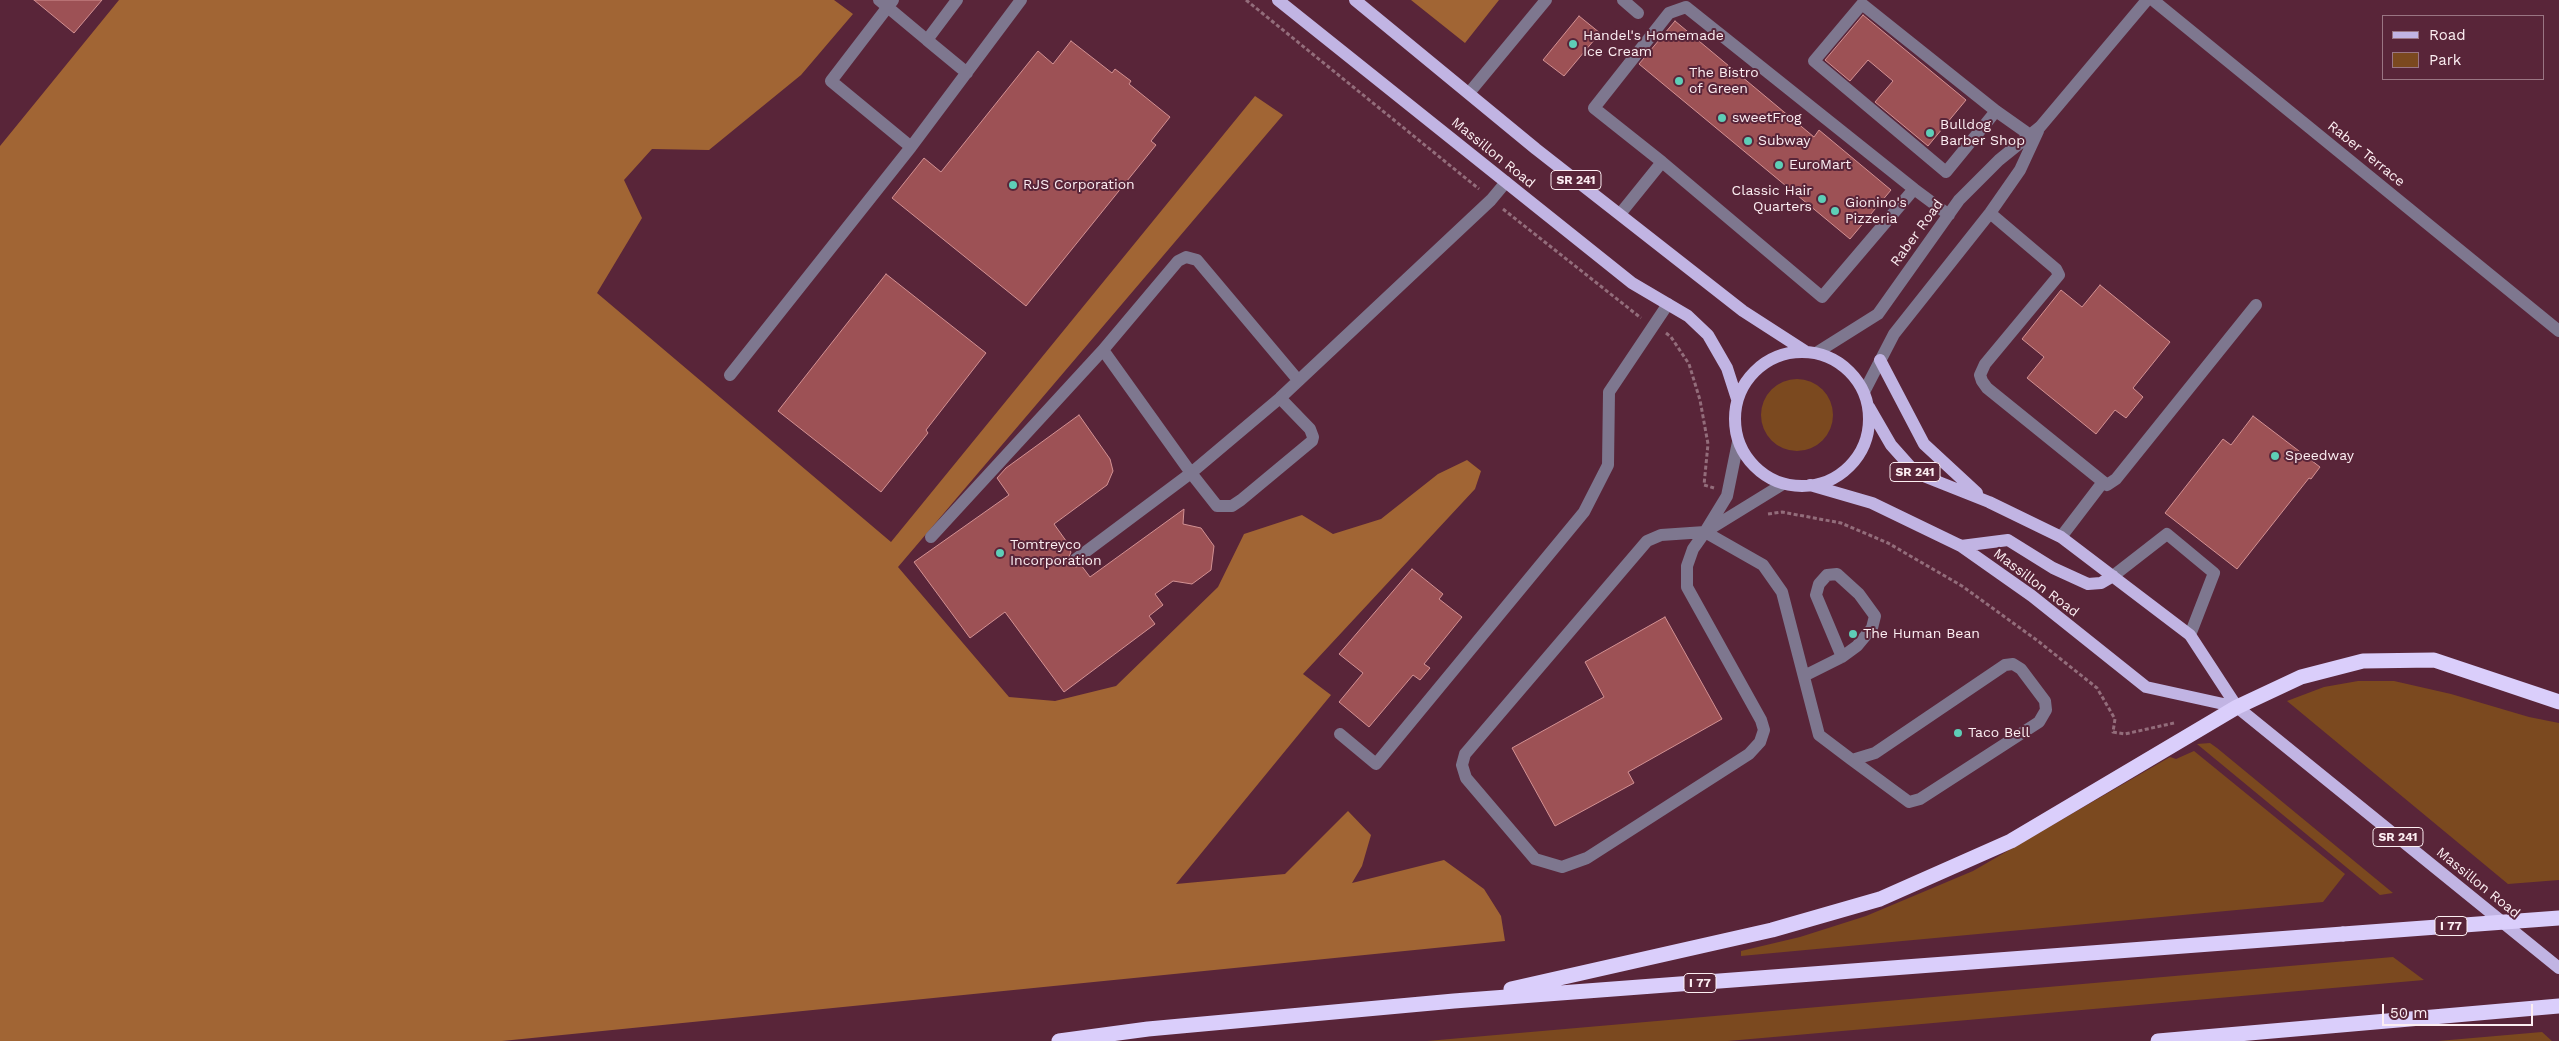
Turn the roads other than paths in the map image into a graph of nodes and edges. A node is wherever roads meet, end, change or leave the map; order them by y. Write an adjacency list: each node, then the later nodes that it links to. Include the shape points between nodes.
1 (957, 0): 11 (street)
2 (1021, 0): 12 (street)
3 (1278, 0): 19 (main road, Massillon Road)
4 (1355, 0): 13 (main road, SR 241)
5 (1546, 0): 13 (street)
6 (1623, 0): 10 (street)
7 (2147, 0): 15 (street, Raber Road)
8 (2153, 0): 26 (street, Raber Terrace)
9 (887, 2): 11 (street); 17 (street, via 831,81)
10 (1638, 12)
11 (927, 40): 12 (street)
12 (966, 73): 17 (street)
13 (1468, 93): 22 (main road, SR 241)
14 (1996, 111): 14 (street, via 1862,4 1814,61 1946,172); 16 (street)
15 (2040, 127): 16 (street, Raber Road); 21 (street, Raber Road, via 2020,170)
16 (2030, 135): 23 (street, Raber Road, via 1999,160 1959,200)
17 (911, 147): 30 (street)
18 (1662, 162): 20 (street, via 1822,298); 20 (street, via 1594,108 1669,14 1686,7); 22 (street)
19 (1506, 182): 24 (main road, Massillon Road, via 1632,283); 31 (street, via 1491,200)
20 (1914, 189): 23 (street)
21 (1990, 213): 29 (street, Raber Road, via 1894,334); 38 (street, via 2059,274 1985,364 1980,375 1982,381)
22 (1620, 214): 28 (main road, SR 241, via 1743,311)
23 (1949, 215): 28 (street, Raber Road, via 1878,314)
24 (1668, 304): 34 (main road, Massillon Road, via 1688,316 1708,335 1727,368); 53 (street, via 1609,392 1608,465 1584,512 1376,764)
25 (2256, 305): 38 (street, via 2116,479 2111,484)
26 (2559, 331)
27 (1103, 350): 31 (street, via 1178,261 1186,257 1197,260); 37 (street); 43 (street)
28 (1811, 352): 32 (main road, via 1827,355 1847,367); 34 (main road, via 1782,354 1762,364 1746,380)
29 (1880, 360): 32 (street, Raber Road); 41 (main road, via 1924,444)
30 (730, 375)
31 (1298, 380): 33 (street)
32 (1864, 392): 35 (main road)
33 (1280, 398): 37 (street); 37 (street, via 1312,433 1309,445 1232,506 1216,506)
34 (1737, 399): 36 (main road, via 1734,421)
35 (1869, 407): 40 (main road, via 1869,430 1862,452 1847,470 1828,482); 41 (main road, Massillon Road / SR 241, via 1891,445 1916,473)
36 (1738, 442): 39 (main road, via 1748,460); 42 (street, via 1728,493)
37 (1191, 473): 46 (street)
38 (2103, 482): 44 (street)
39 (1784, 484): 40 (main road); 42 (street)
40 (1810, 485): 45 (main road, Massillon Road, via 1872,503)
41 (1989, 502): 44 (main road, Massillon Road / SR 241)
42 (1705, 532): 42 (street, via 1693,549 1687,566 1687,587 1761,720 1764,730 1760,742 1749,754 1587,858 1562,867 1535,859 1466,778 1462,765 1465,754 1647,541 1660,535); 50 (street, via 1763,566 1782,592)
43 (930, 537)
44 (2061, 537): 47 (main road, Massillon Road / SR 241)
45 (1961, 546): 47 (main road, via 2008,540 2053,568 2088,584 2101,583); 52 (main road, Massillon Road, via 2032,596 2146,687)
46 (1076, 559)
47 (2113, 576): 48 (main road, Massillon Road / SR 241); 48 (street, via 2167,534 2214,573)
48 (2190, 635): 52 (main road, Massillon Road / SR 241)
49 (1842, 657): 49 (street, via 1816,595 1819,584 1827,575 1837,574 1859,594 1875,616 1872,628 1857,646); 50 (street)
50 (1804, 676): 54 (street, via 1819,735)
51 (2559, 702): 52 (highway, via 2434,660 2363,660 2301,677)
52 (2237, 708): 56 (main road, Massillon Road / SR 241); 57 (highway, via 2011,841 1880,899 1772,930)
53 (1340, 734)
54 (1852, 760): 54 (street, via 1874,753 1996,669 2013,664 2021,669 2045,701 2046,710 2039,722 1920,800 1909,802)
55 (2559, 918): 57 (highway, I 77, bridge)
56 (2559, 968)
57 (1454, 1001): 59 (highway, I 77, via 1148,1029)
58 (2559, 1006): 60 (highway)
59 (1059, 1041)
60 (2158, 1041)

